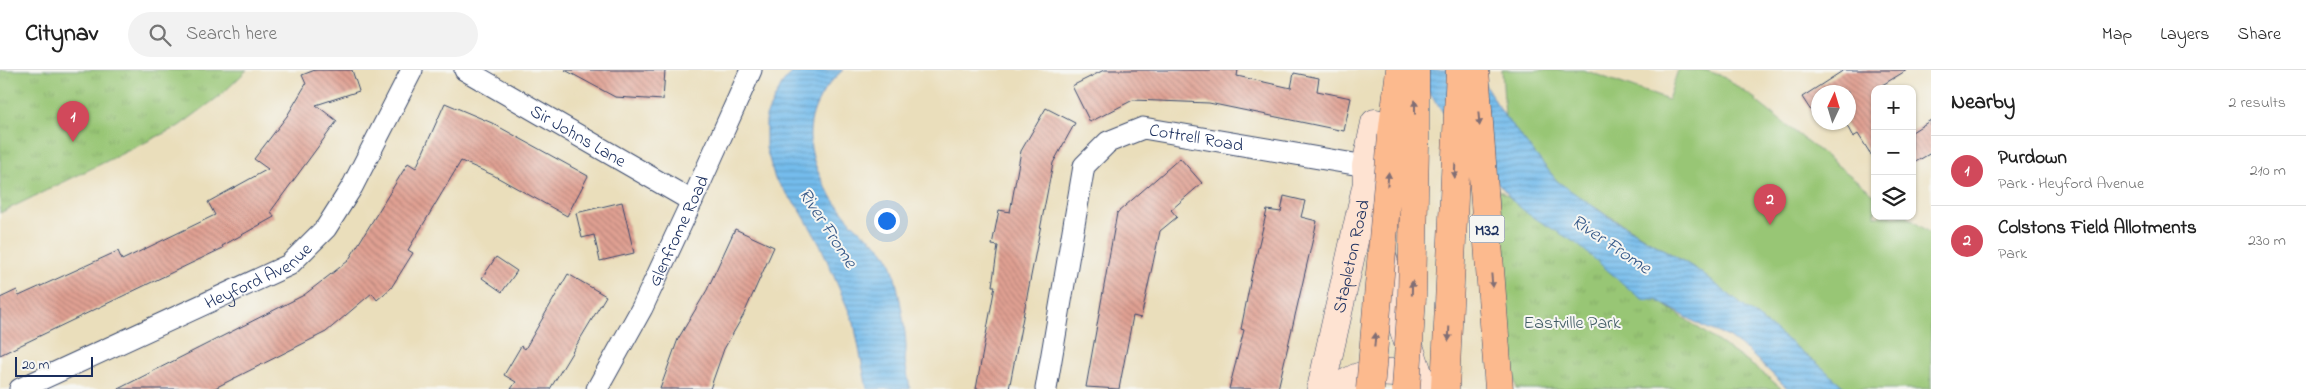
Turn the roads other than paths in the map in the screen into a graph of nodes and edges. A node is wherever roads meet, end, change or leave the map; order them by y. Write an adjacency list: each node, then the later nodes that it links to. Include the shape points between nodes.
1 (412, 70): 12 (street, Heyford Avenue, via 352,187 326,228 289,265)
2 (465, 70): 10 (street, Sir Johns Lane)
3 (751, 70): 10 (street, Glenfrome Road)
4 (1400, 70): 17 (highway, one-way to 4, bridge)
5 (1415, 70): 11 (highway, one-way to 5, bridge, via 1412,297)
6 (1460, 70): 18 (highway, M32, one-way to 18)
7 (1475, 70): 19 (highway, M32, one-way to 19)
8 (1375, 123): 9 (main road, Stapleton Road)
9 (1367, 175): 11 (main road, via 1389,285); 14 (street, Cottrell Road, via 1143,128 1108,142 1084,166); 15 (main road, Stapleton Road)
10 (692, 201): 13 (street, Glenfrome Road, via 642,308)
11 (1417, 385): 16 (main road, via 1393,372 1364,374)
12 (20, 389)
13 (597, 389)
14 (1046, 389)
15 (1321, 389)
16 (1337, 389)
17 (1370, 389)
18 (1445, 389)
19 (1499, 389)

